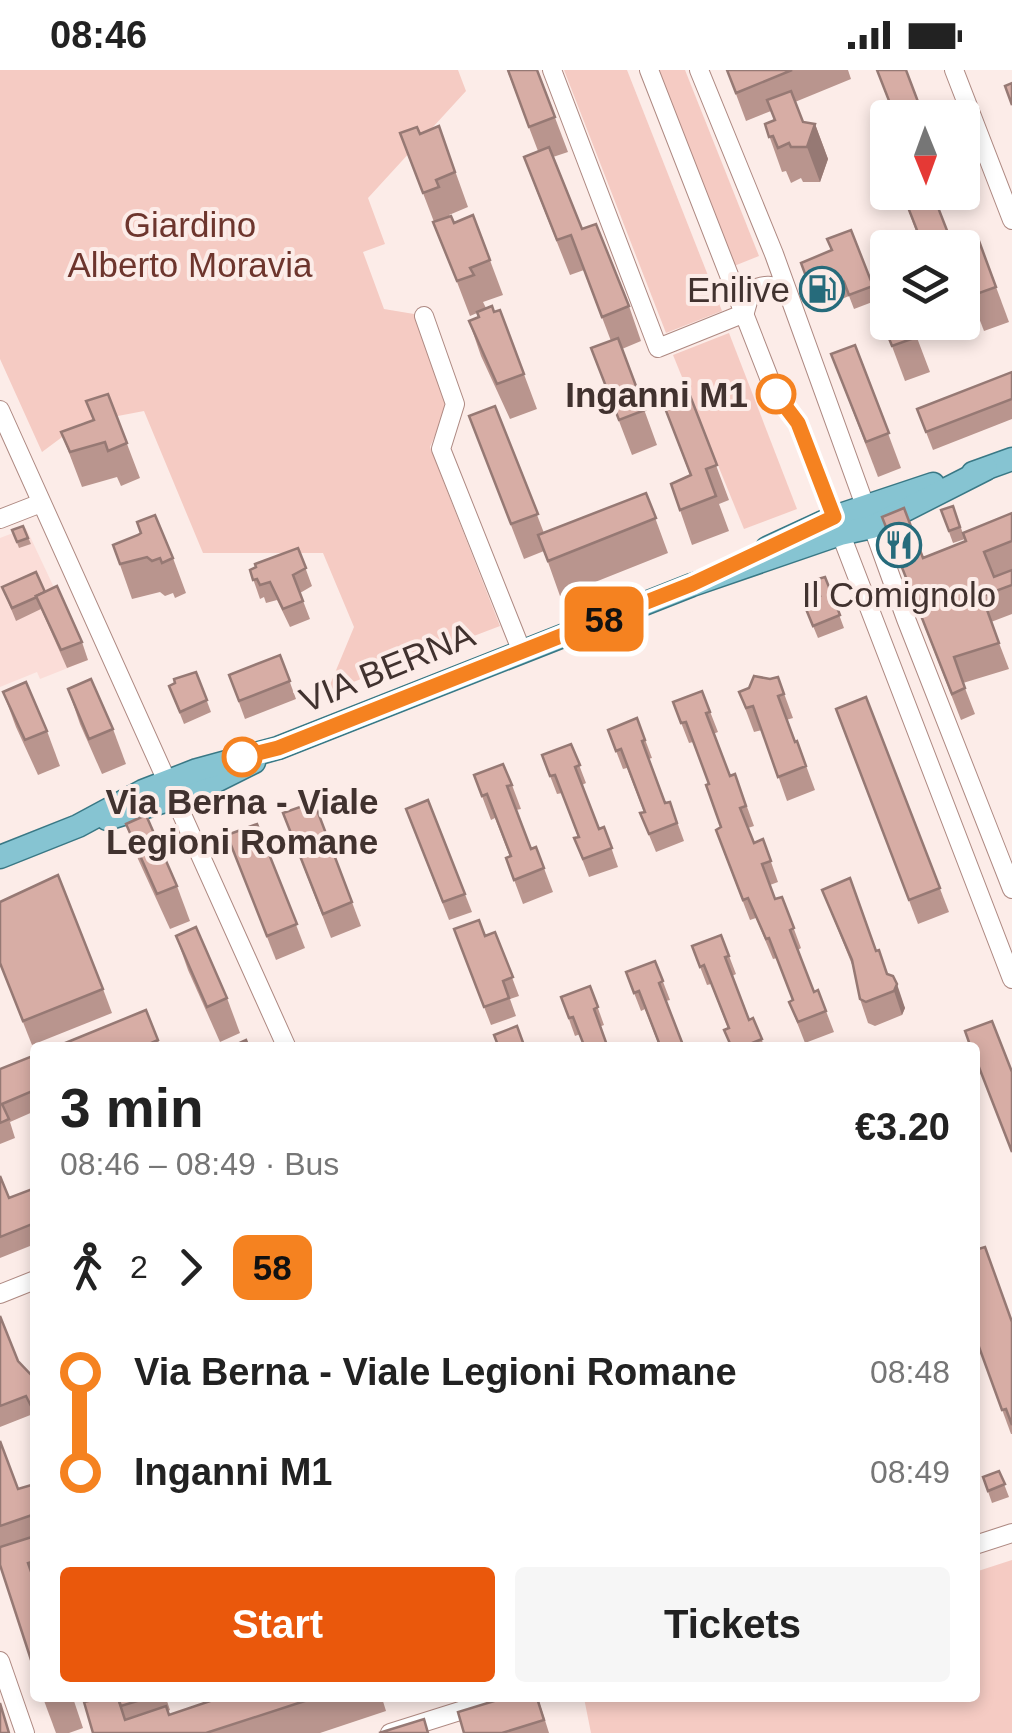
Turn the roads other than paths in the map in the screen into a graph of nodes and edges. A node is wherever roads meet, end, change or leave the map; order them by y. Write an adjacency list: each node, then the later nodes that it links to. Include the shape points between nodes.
1 (552, 70): 9 (street, via 658,348)
2 (649, 70): 7 (street)
3 (699, 70): 6 (street)
4 (954, 70): 5 (street)
5 (1012, 220)
6 (774, 254): 7 (street, via 756,278); 8 (street)
7 (728, 269): 9 (street)
8 (786, 291): 9 (street, via 760,286 751,291); 12 (street)
9 (745, 313): 13 (street, via 775,393)
10 (424, 316): 19 (street, VIA BERNA, via 455,404 441,449)
11 (0, 410): 15 (street)
12 (830, 410): 13 (street); 16 (street)
13 (798, 423): 18 (street)
14 (1012, 459): 16 (main road, VIA BERNA)
15 (40, 502): 17 (street); 20 (street)
16 (869, 516): 18 (main road, VIA BERNA); 21 (street)
17 (0, 520)
18 (837, 526): 19 (main road, VIA BERNA); 22 (street)
19 (522, 652): 20 (main road, VIA BERNA, via 278,748 220,781)
20 (172, 790): 23 (main road, VIA BERNA, via 142,811 78,826); 26 (street)
21 (974, 794): 22 (street); 24 (street)
22 (946, 804): 25 (street)
23 (0, 857)
24 (1012, 889)
25 (1012, 978)
26 (284, 1042)
27 (30, 1282): 28 (street)
28 (0, 1294)
29 (1012, 1533): 30 (street)
30 (980, 1543)
31 (0, 1660): 33 (street)
32 (488, 1702): 34 (street)
33 (25, 1733)
34 (390, 1733)

